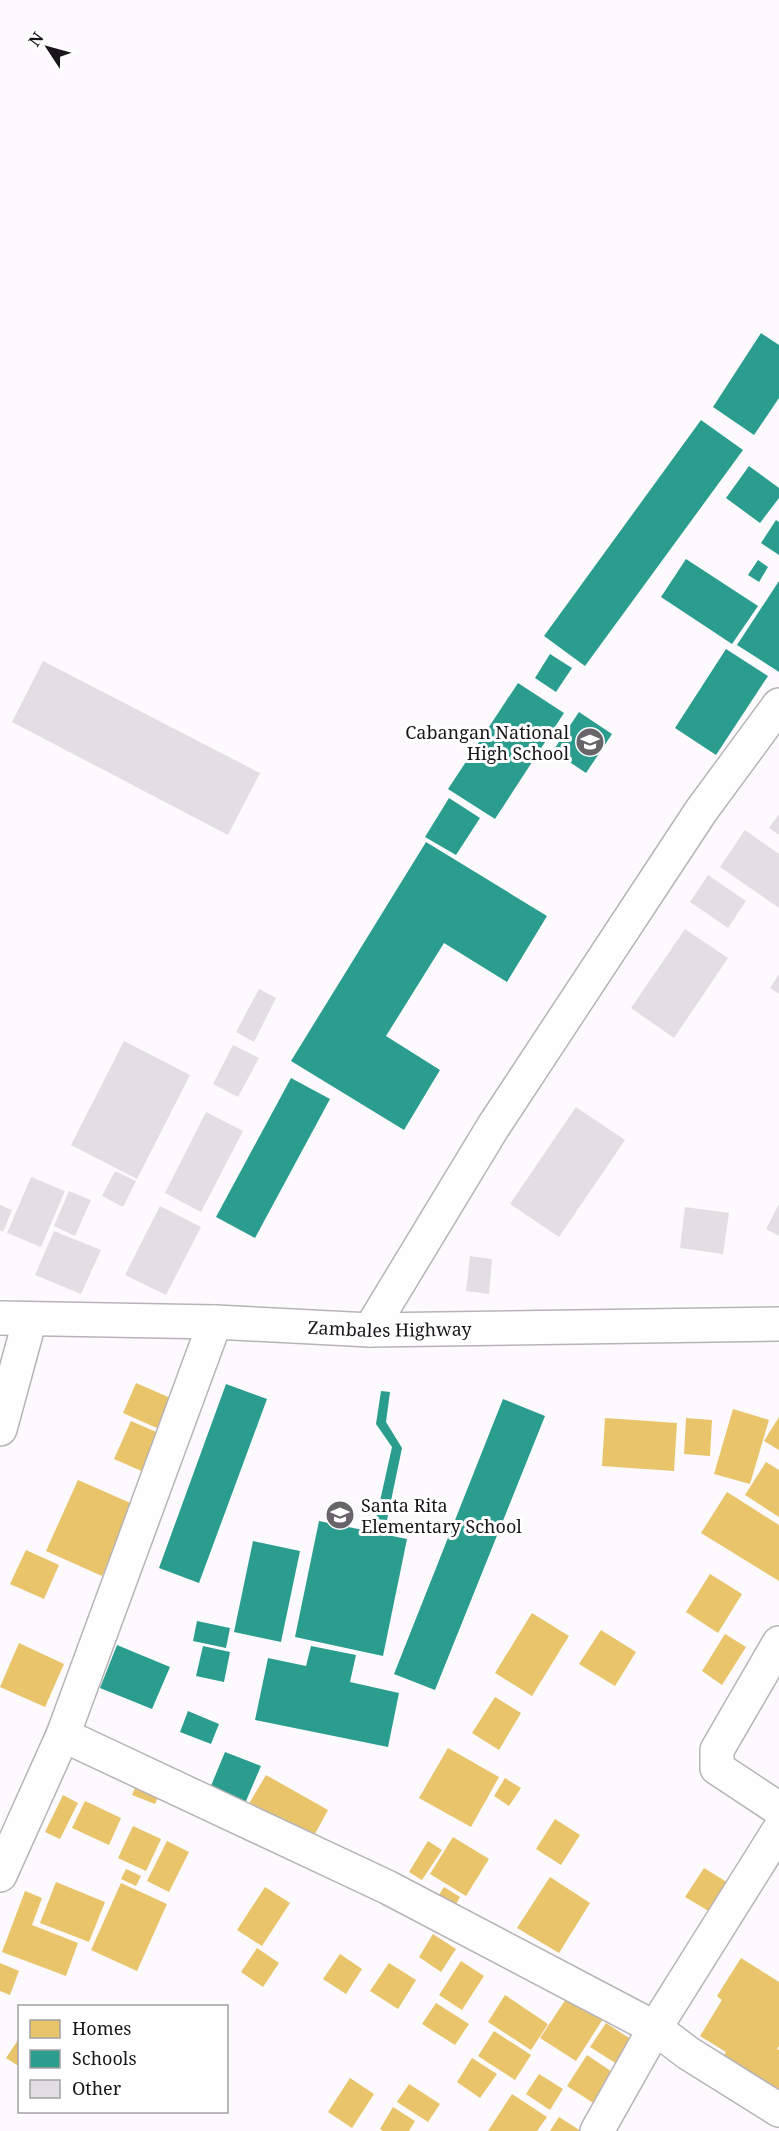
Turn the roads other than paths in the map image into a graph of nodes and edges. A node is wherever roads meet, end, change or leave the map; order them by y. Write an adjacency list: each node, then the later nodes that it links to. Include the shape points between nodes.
1 (779, 705): 5 (street, via 701,811 506,1107)
2 (15, 1319): 3 (street, Zambales Highway); 6 (street)
3 (215, 1322): 5 (street, Zambales Highway); 8 (street)
4 (779, 1324): 5 (street, Zambales Highway)
5 (370, 1330)
6 (0, 1429)
7 (779, 1643): 9 (street, via 717,1750 717,1768)
8 (63, 1735): 11 (street); 12 (street, via 387,1887)
9 (779, 1809)
10 (779, 1830): 12 (street)
11 (0, 1875)
12 (656, 2028): 13 (street, via 688,2053); 14 (street)
13 (779, 2110)
14 (597, 2131)

